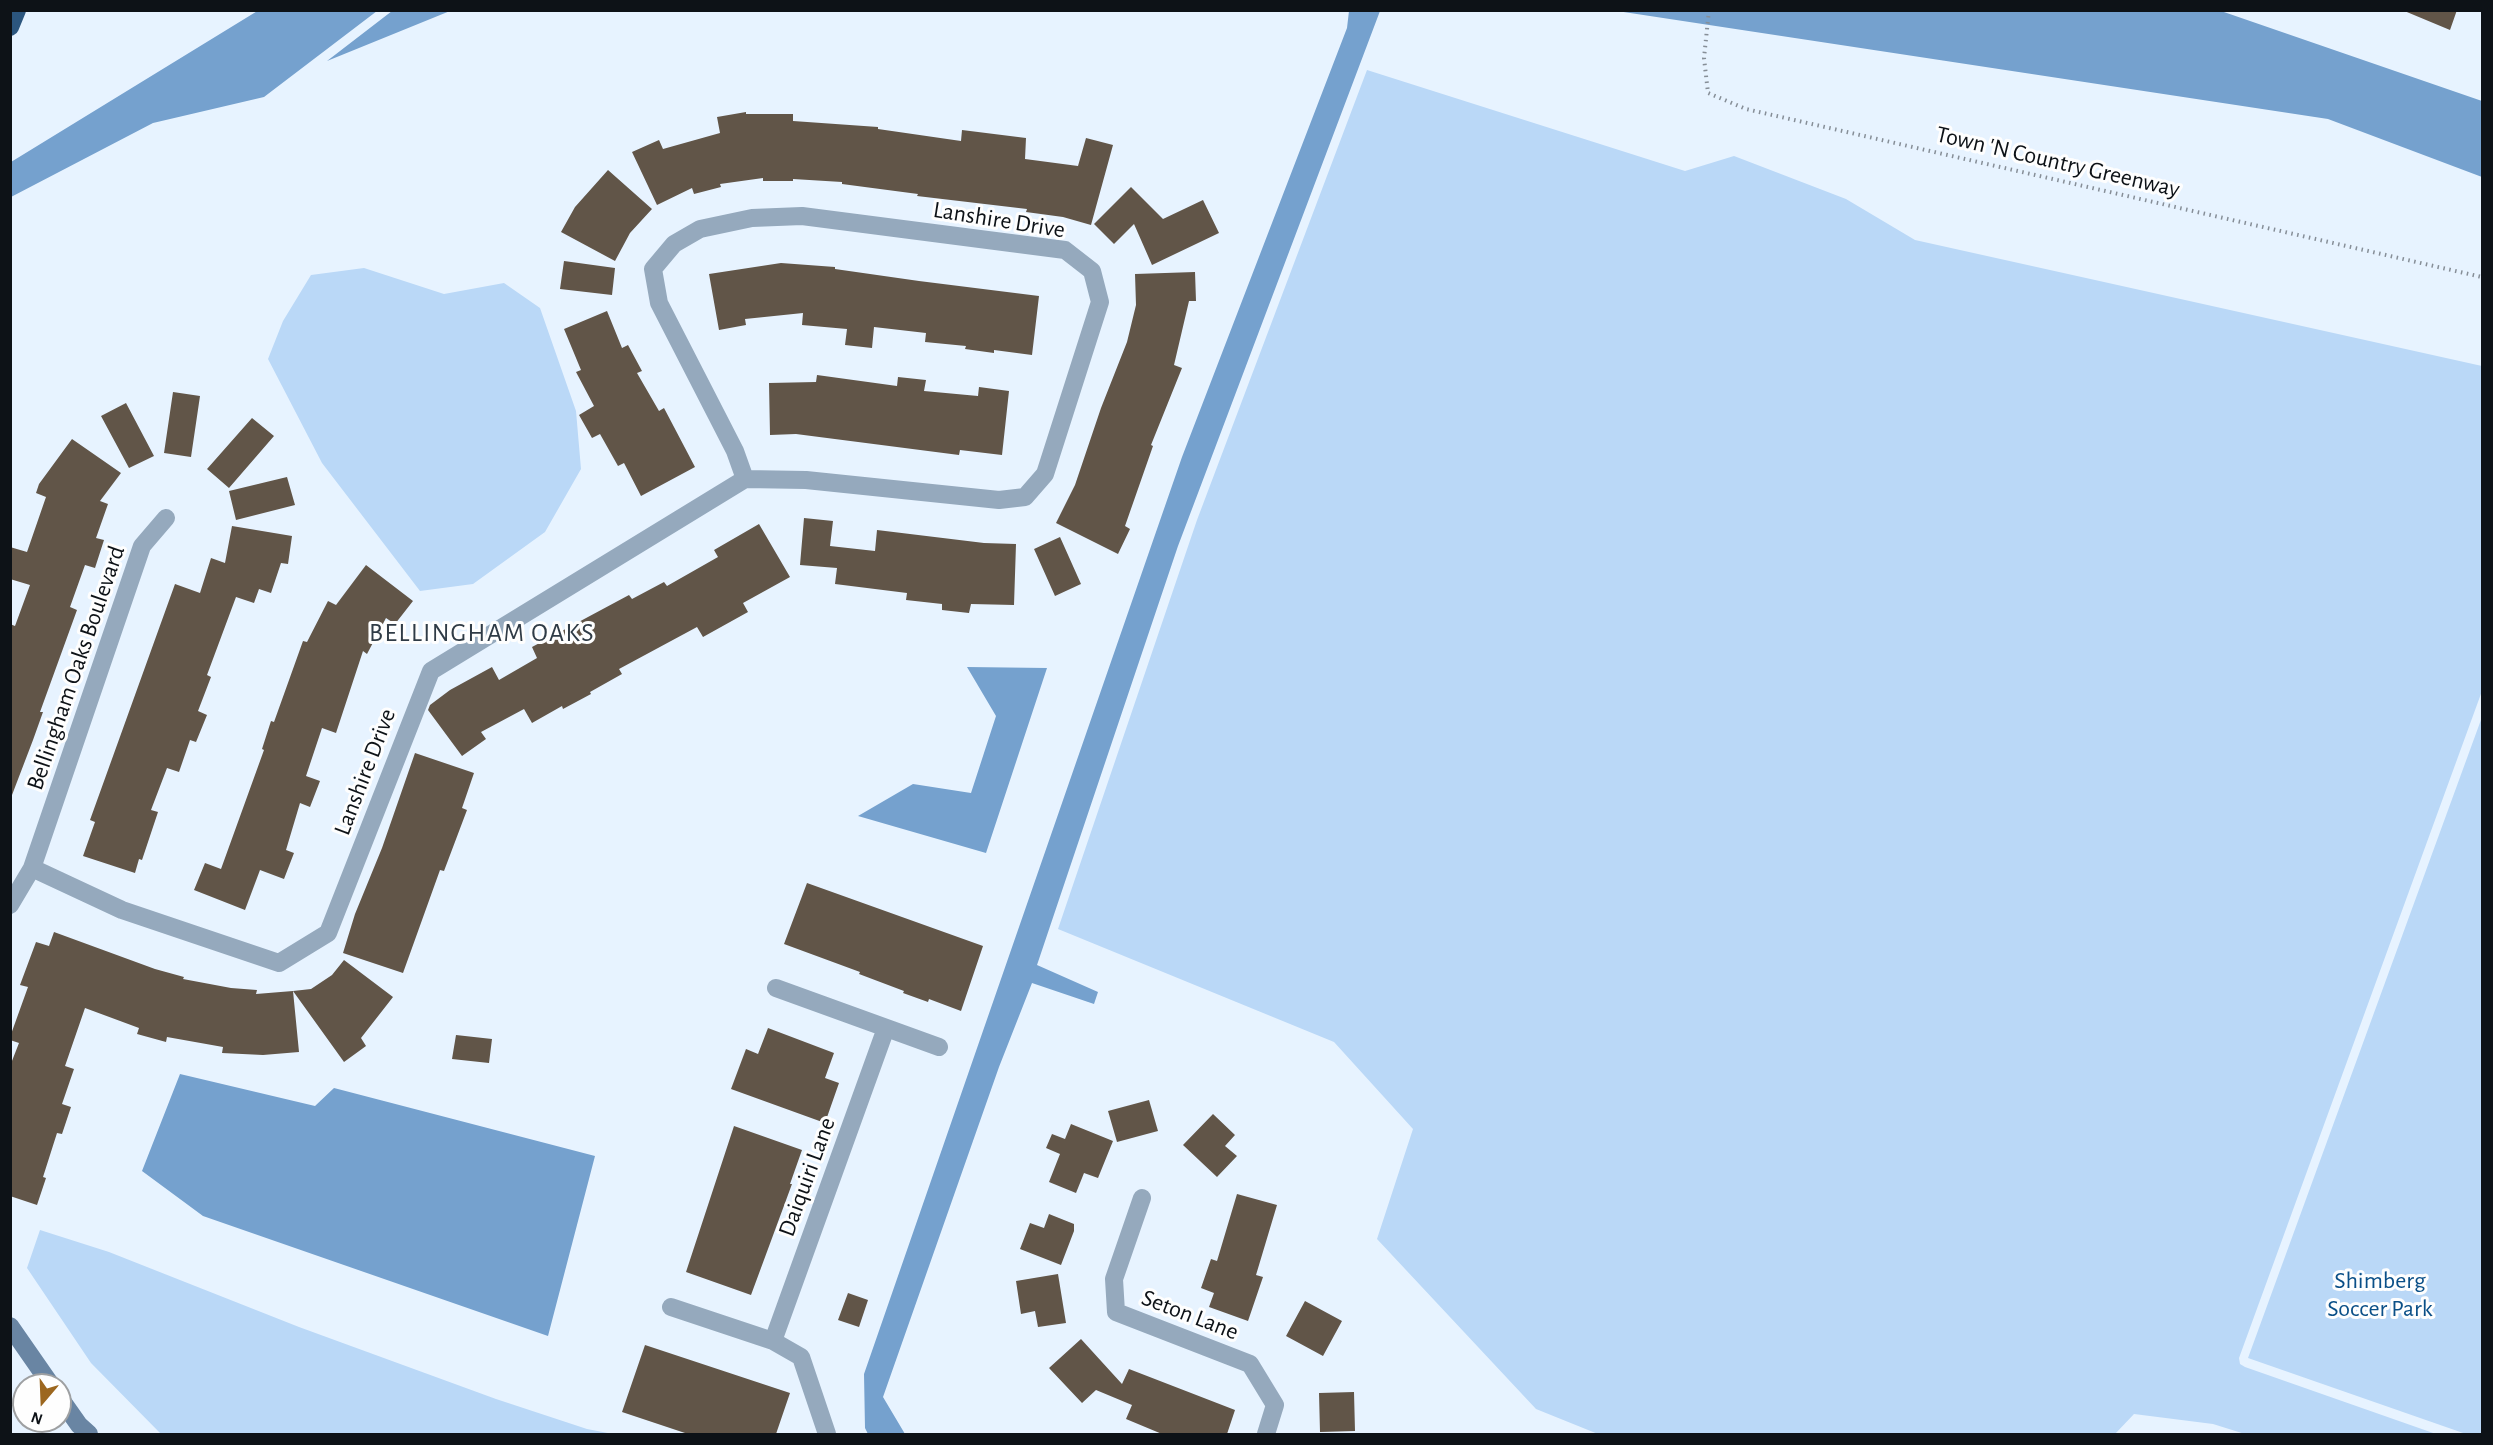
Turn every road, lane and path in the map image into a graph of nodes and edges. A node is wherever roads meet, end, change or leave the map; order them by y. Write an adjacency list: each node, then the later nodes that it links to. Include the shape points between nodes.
1 (17, 10): 3 (highway)
2 (1709, 10): 4 (path, Town 'N Country Greenway, via 1704,58 1708,93 1746,110)
3 (10, 27)
4 (2482, 277)
5 (746, 479): 5 (street, Lanshire Drive, via 659,303 653,269 675,244 700,229 752,218 802,216 1065,250 1092,271 1100,302 1045,474 1025,497 999,500 806,480); 7 (street, Lanshire Drive, via 430,671 328,933 279,963 122,909)
6 (166, 518): 7 (street, Bellingham Oaks Boulevard, via 142,546)
7 (32, 868): 8 (street, Bellingham Oaks Boulevard)
8 (10, 905)
9 (776, 988): 10 (street)
10 (886, 1028): 11 (street); 15 (street, Daiquiri Lane)
11 (939, 1047)
12 (1142, 1198): 20 (street, Seton Lane, via 1114,1279 1116,1312 1250,1364 1275,1405)
13 (671, 1307): 15 (street)
14 (10, 1326): 16 (street)
15 (773, 1341): 19 (street, via 801,1357)
16 (43, 1373)
17 (72, 1415): 18 (street)
18 (89, 1434)
19 (827, 1434)
20 (1266, 1434)

